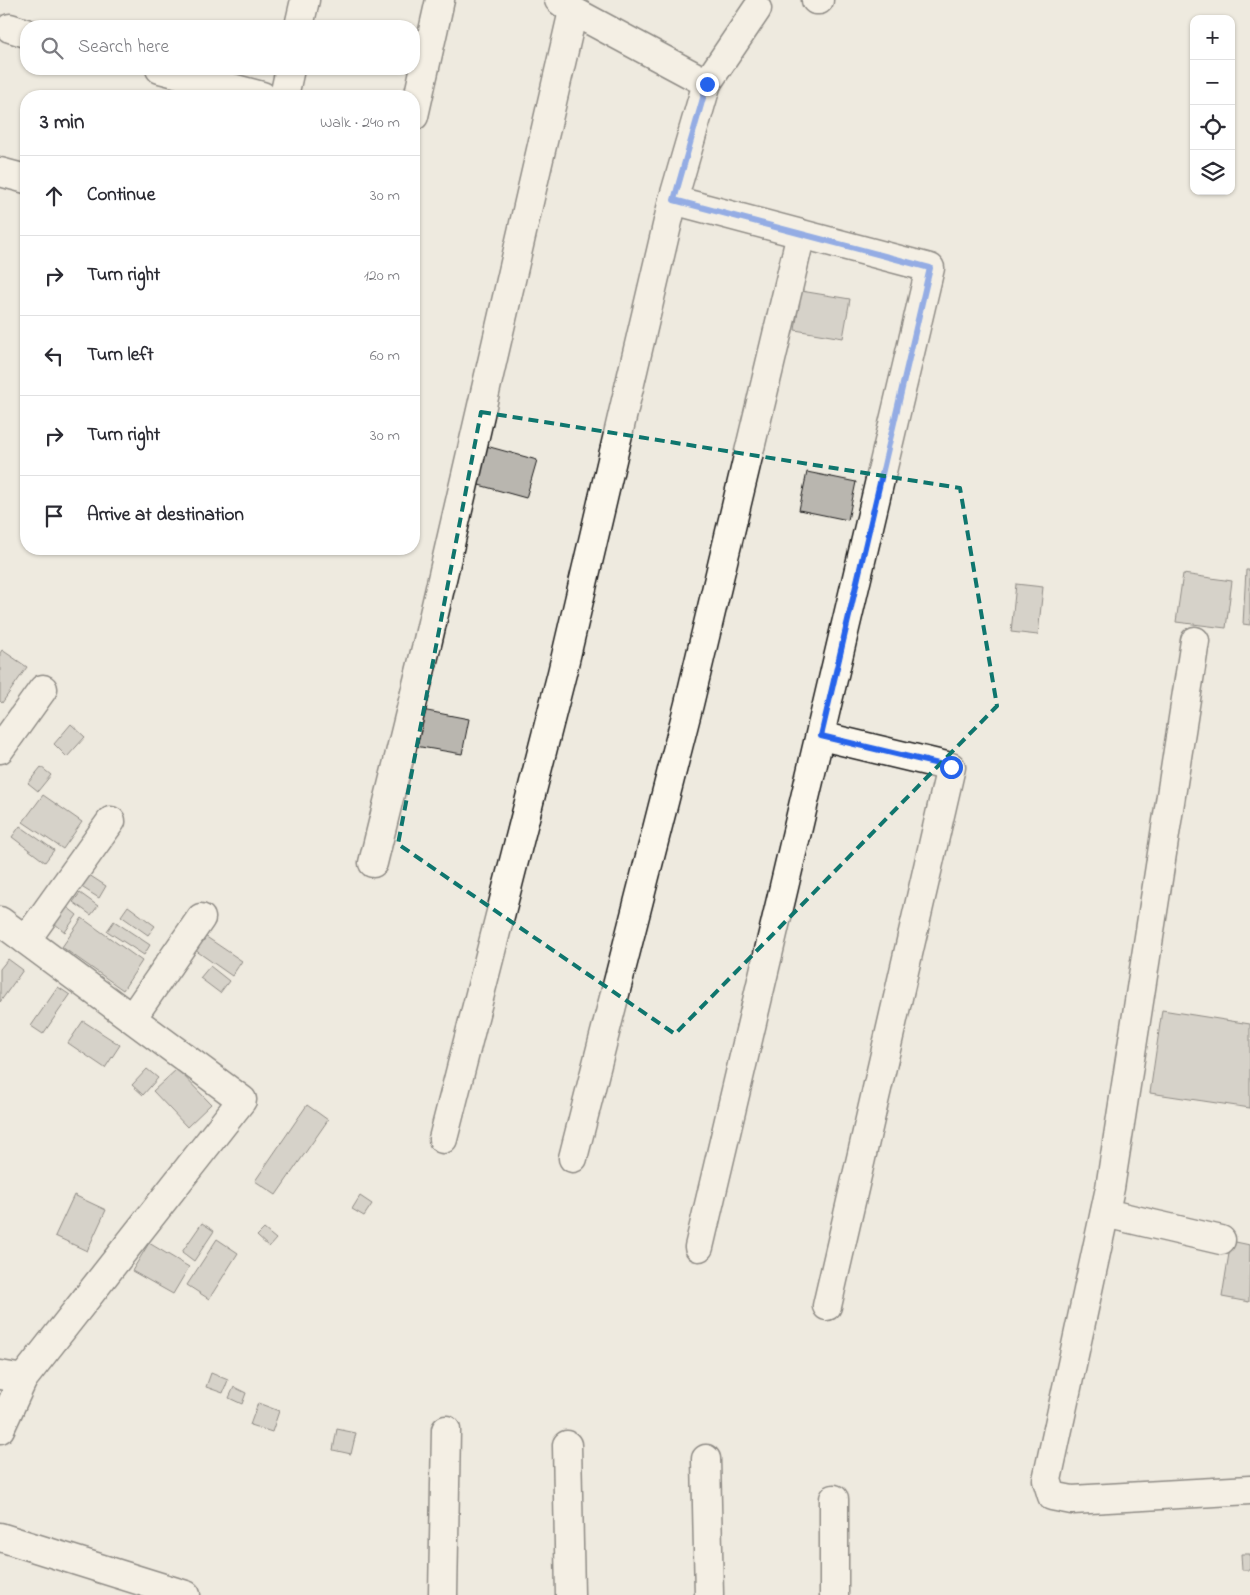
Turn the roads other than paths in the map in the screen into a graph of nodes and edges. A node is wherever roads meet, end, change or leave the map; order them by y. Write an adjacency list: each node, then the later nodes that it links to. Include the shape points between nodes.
1 (305, 0): 5 (street)
2 (440, 0): 11 (street)
3 (566, 5): 8 (street); 21 (street, via 428,640)
4 (757, 9): 8 (street)
5 (301, 20)
6 (183, 75): 9 (street)
7 (289, 75): 10 (street)
8 (707, 84): 14 (street)
9 (239, 90)
10 (285, 90)
11 (420, 90)
12 (0, 172): 13 (street)
13 (20, 177)
14 (674, 200): 15 (street); 26 (street, via 562,673)
15 (801, 234): 18 (street, via 930,268); 27 (street, via 689,704)
16 (1195, 641): 28 (street)
17 (43, 689): 19 (street)
18 (821, 736): 30 (street); 31 (street, via 951,767)
19 (0, 749)
20 (110, 822): 24 (street)
21 (373, 863)
22 (201, 918): 25 (street)
23 (0, 921): 24 (street)
24 (26, 940): 25 (street)
25 (132, 1018): 32 (street, via 242,1100)
26 (443, 1139)
27 (573, 1158)
28 (1105, 1213): 29 (street); 37 (street, via 1047,1480 1052,1496 1072,1500)
29 (1221, 1240)
30 (699, 1247)
31 (827, 1306)
32 (11, 1377): 33 (street)
33 (0, 1430)
34 (446, 1430): 41 (street)
35 (567, 1445): 42 (street)
36 (706, 1459): 43 (street)
37 (1250, 1490)
38 (834, 1499): 44 (street)
39 (0, 1537): 40 (street)
40 (186, 1595)
41 (443, 1595)
42 (570, 1595)
43 (708, 1595)
44 (834, 1595)

